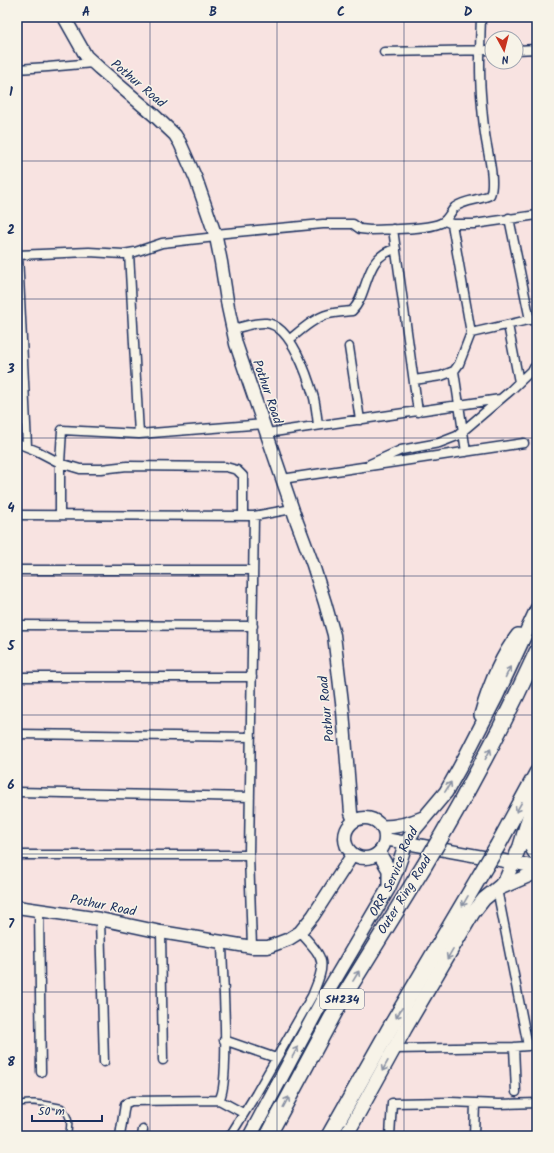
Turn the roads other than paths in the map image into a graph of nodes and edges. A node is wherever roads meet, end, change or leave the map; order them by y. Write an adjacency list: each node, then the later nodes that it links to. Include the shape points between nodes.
1 (64, 17): 8 (street, Pothur Road, via 86,56)
2 (481, 17): 4 (street)
3 (537, 49): 6 (street)
4 (480, 50): 5 (street); 7 (street); 12 (street, via 481,95 492,190 490,195 482,199 456,207)
5 (484, 50)
6 (524, 50)
7 (384, 52)
8 (93, 63): 9 (street); 14 (street, Pothur Road, via 163,123 180,143 196,179)
9 (17, 69)
10 (537, 215): 11 (street)
11 (509, 218): 12 (street, via 474,224); 18 (street)
12 (449, 222): 13 (street); 21 (street)
13 (393, 229): 14 (street, via 370,230 360,229 353,224 323,224); 15 (street)
14 (215, 235): 16 (street, via 162,243); 20 (street, Pothur Road)
15 (396, 249): 22 (street, via 379,257 352,311 322,317); 26 (street)
16 (129, 253): 17 (street); 35 (street)
17 (17, 255): 39 (street)
18 (534, 319): 19 (street)
19 (508, 325): 21 (street); 27 (street)
20 (233, 329): 22 (street, via 266,323 280,329); 33 (street, Pothur Road)
21 (471, 333): 25 (street)
22 (290, 340): 32 (street, via 307,375)
23 (349, 347): 31 (street)
24 (537, 365): 27 (street)
25 (454, 371): 26 (street, via 441,376); 29 (street)
26 (414, 380): 30 (street)
27 (519, 382): 28 (street)
28 (500, 400): 29 (street); 34 (street)
29 (459, 406): 30 (street); 34 (street)
30 (418, 412): 31 (street)
31 (360, 420): 32 (street)
32 (318, 425): 33 (street)
33 (265, 428): 35 (street); 44 (street, Pothur Road)
34 (463, 432): 37 (street); 40 (street)
35 (139, 434): 42 (street, via 62,430)
36 (17, 443): 39 (street)
37 (439, 443): 41 (street); 43 (street, via 401,450)
38 (524, 443): 40 (street)
39 (27, 446): 42 (street)
40 (466, 452): 41 (street)
41 (433, 457): 43 (street)
42 (60, 463): 47 (street); 48 (street, via 90,469 126,466 226,467 237,470 243,476)
43 (365, 467): 44 (street)
44 (282, 479): 45 (street, Pothur Road)
45 (292, 509): 49 (street); 65 (street, Pothur Road, via 334,635 351,813)
46 (17, 515): 47 (street)
47 (60, 515): 48 (street)
48 (243, 516): 49 (street)
49 (254, 516): 51 (street)
50 (17, 570): 51 (street)
51 (254, 570): 54 (street)
52 (536, 611): 64 (main road, ORR Service Road, one-way to 52, via 446,792 476,738)
53 (17, 625): 54 (street)
54 (253, 626): 56 (street)
55 (537, 652): 103 (highway, Outer Ring Road / SH234, one-way to 55, bridge, via 339,1004 483,764)
56 (252, 677): 57 (street); 59 (street)
57 (17, 678)
58 (17, 734): 59 (street)
59 (251, 737): 62 (street)
60 (537, 773): 104 (highway, one-way to 104, bridge)
61 (17, 792): 62 (street)
62 (250, 797): 72 (street)
63 (537, 798): 66 (main road)
64 (424, 818): 67 (main road, via 393,827); 68 (main road, ORR Service Road)
65 (354, 821): 67 (street, via 372,819 380,824); 70 (street, via 348,827 345,837 346,846)
66 (526, 828): 73 (main road, via 526,837); 74 (main road)
67 (384, 833): 68 (street); 69 (street, via 384,846)
68 (406, 843): 74 (street); 77 (main road, ORR Service Road)
69 (379, 852): 70 (street, via 366,858); 77 (main road, via 389,870)
70 (353, 854): 83 (street, Pothur Road)
71 (17, 855): 72 (street)
72 (249, 855): 85 (street)
73 (537, 856)
74 (513, 863): 75 (street); 78 (main road, via 506,879)
75 (537, 867)
76 (537, 872): 78 (main road)
77 (389, 886): 102 (main road, ORR Service Road, one-way to 77, via 321,1003)
78 (497, 889): 87 (street, via 528,1046); 88 (main road, one-way to 88, via 484,899 473,913)
79 (17, 906): 80 (street, Pothur Road)
80 (39, 909): 81 (street, Pothur Road); 92 (street)
81 (100, 919): 82 (street, Pothur Road); 91 (street)
82 (161, 932): 84 (street, Pothur Road); 90 (street)
83 (300, 932): 85 (street, Pothur Road, via 281,943 268,947); 89 (street, via 316,950 321,959 322,969 312,996)
84 (222, 942): 85 (street, Pothur Road); 86 (street)
85 (252, 947)
86 (224, 1040): 89 (street); 94 (street, via 225,1072 222,1096)
87 (514, 1048): 88 (street); 93 (street)
88 (394, 1049): 105 (main road, one-way to 105)
89 (276, 1058): 98 (street)
90 (163, 1060)
91 (104, 1062)
92 (41, 1072)
93 (516, 1092)
94 (219, 1100): 98 (street); 100 (street, via 132,1101 125,1104)
95 (475, 1103): 96 (street); 106 (street, via 392,1104); 107 (street)
96 (537, 1103)
97 (17, 1105): 99 (lane, via 29,1102 62,1107 70,1122)
98 (244, 1113): 101 (street)
99 (68, 1136)
100 (120, 1136)
101 (230, 1136)
102 (250, 1136)
103 (268, 1136)
104 (329, 1136)
105 (346, 1136)
106 (390, 1136)
107 (474, 1136)

